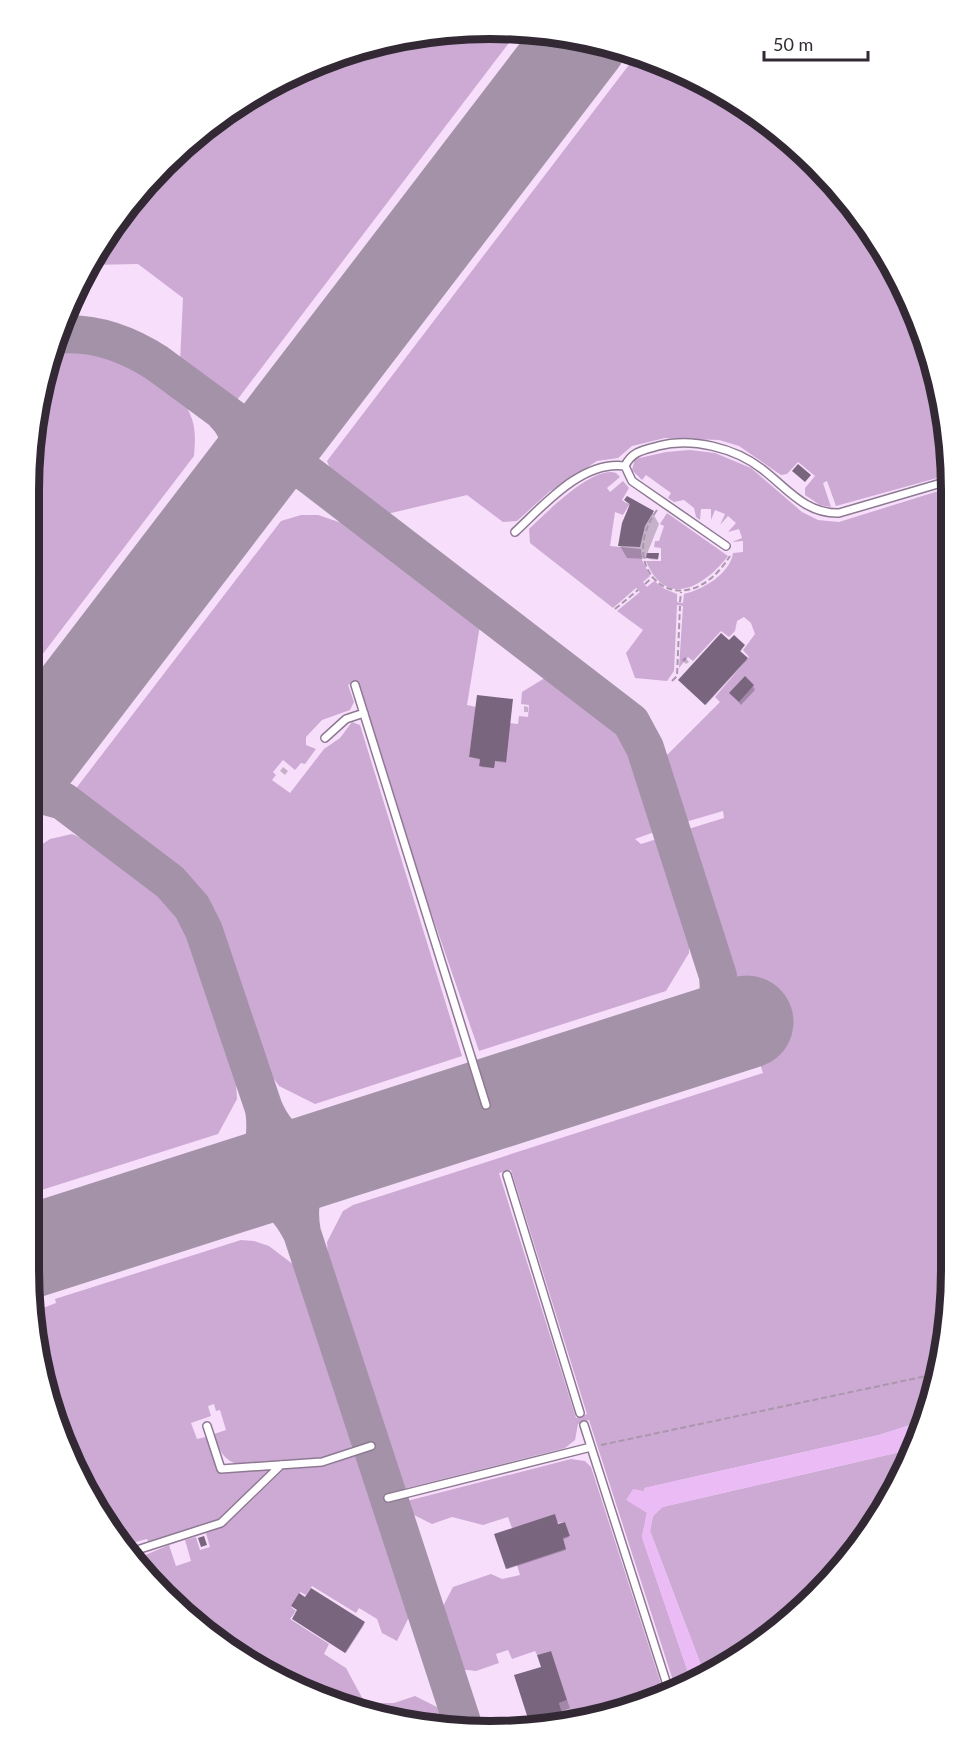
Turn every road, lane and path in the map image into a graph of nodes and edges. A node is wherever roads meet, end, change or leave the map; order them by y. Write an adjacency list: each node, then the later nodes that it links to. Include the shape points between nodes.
1 (625, 466): 2 (lane, via 637,452 666,444 707,445 750,460 806,505 825,513 839,513); 3 (lane, via 632,481); 4 (lane, via 605,465 578,479)
2 (941, 483)
3 (662, 502): 5 (lane); 6 (path, via 645,539 644,559)
4 (515, 532)
5 (726, 546): 9 (path, via 730,557 714,576)
6 (653, 577): 7 (path); 9 (path, via 664,587)
7 (645, 584)
8 (638, 590): 10 (path)
9 (681, 592): 11 (path, via 676,676)
10 (615, 609)
11 (672, 681)
12 (355, 685): 13 (lane)
13 (364, 713): 14 (lane, via 346,719); 15 (lane)
14 (325, 738)
15 (486, 1105)
16 (507, 1175): 18 (lane)
17 (928, 1376): 22 (path)
18 (580, 1413)
19 (584, 1425): 22 (lane)
20 (207, 1426): 23 (lane, via 221,1469)
21 (371, 1446): 23 (lane, via 322,1462)
22 (591, 1447): 24 (lane); 26 (lane)
23 (281, 1465): 25 (lane, via 221,1523)
24 (388, 1498)
25 (137, 1550)
26 (667, 1685)

